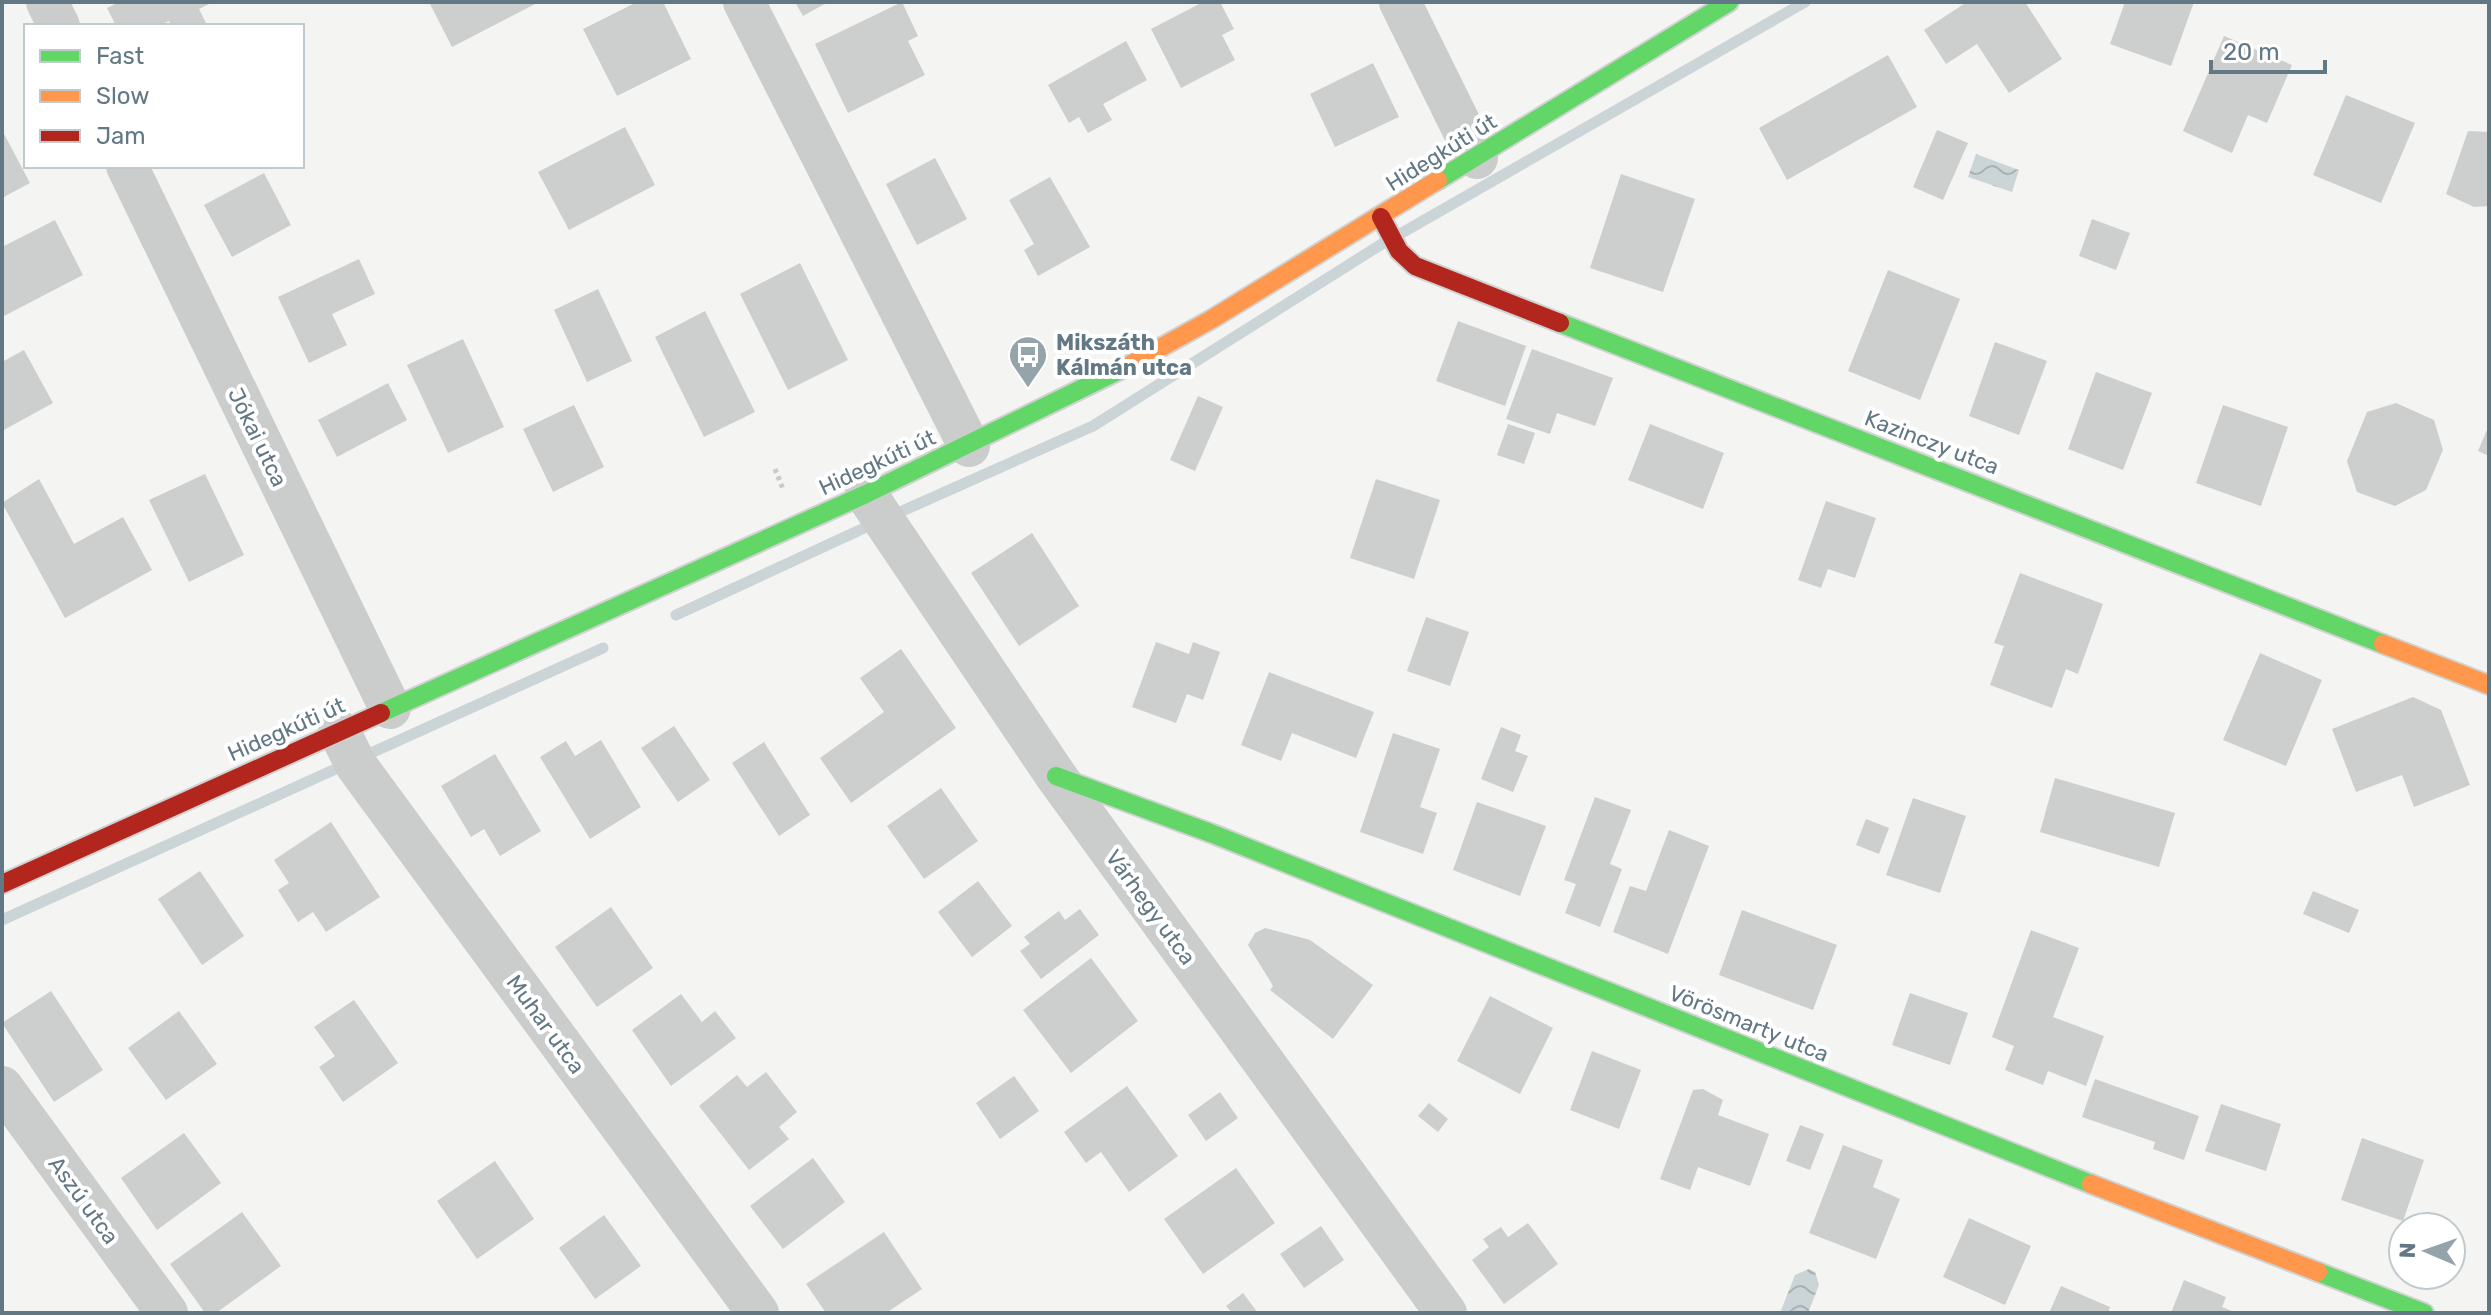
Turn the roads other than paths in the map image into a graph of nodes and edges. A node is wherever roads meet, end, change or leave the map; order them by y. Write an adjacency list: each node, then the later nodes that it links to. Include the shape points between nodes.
1 (47, 2): 5 (street)
2 (744, 2): 9 (street)
3 (1400, 2): 6 (street)
4 (1729, 2): 6 (street, Hidegkúti út)
5 (58, 24)
6 (1477, 158): 8 (street, Hidegkúti út)
7 (128, 168): 12 (street, Jókai utca)
8 (1384, 222): 9 (street, Hidegkúti út, via 1084,390); 11 (street, Kazinczy utca, via 1396,246 1415,266)
9 (969, 446): 10 (street, Hidegkúti út)
10 (878, 511): 12 (street, Hidegkúti út); 14 (street, Várhegy utca)
11 (2489, 685)
12 (390, 708): 13 (street, Hidegkúti út)
13 (348, 748): 15 (street, Hidegkúti út); 18 (street, Muhar utca)
14 (1056, 776): 19 (street, Várhegy utca); 20 (street, Vörösmarty utca)
15 (2, 884)
16 (2, 1087): 17 (street, Aszú utca)
17 (167, 1313)
18 (758, 1313)
19 (1446, 1313)
20 (2424, 1313)

